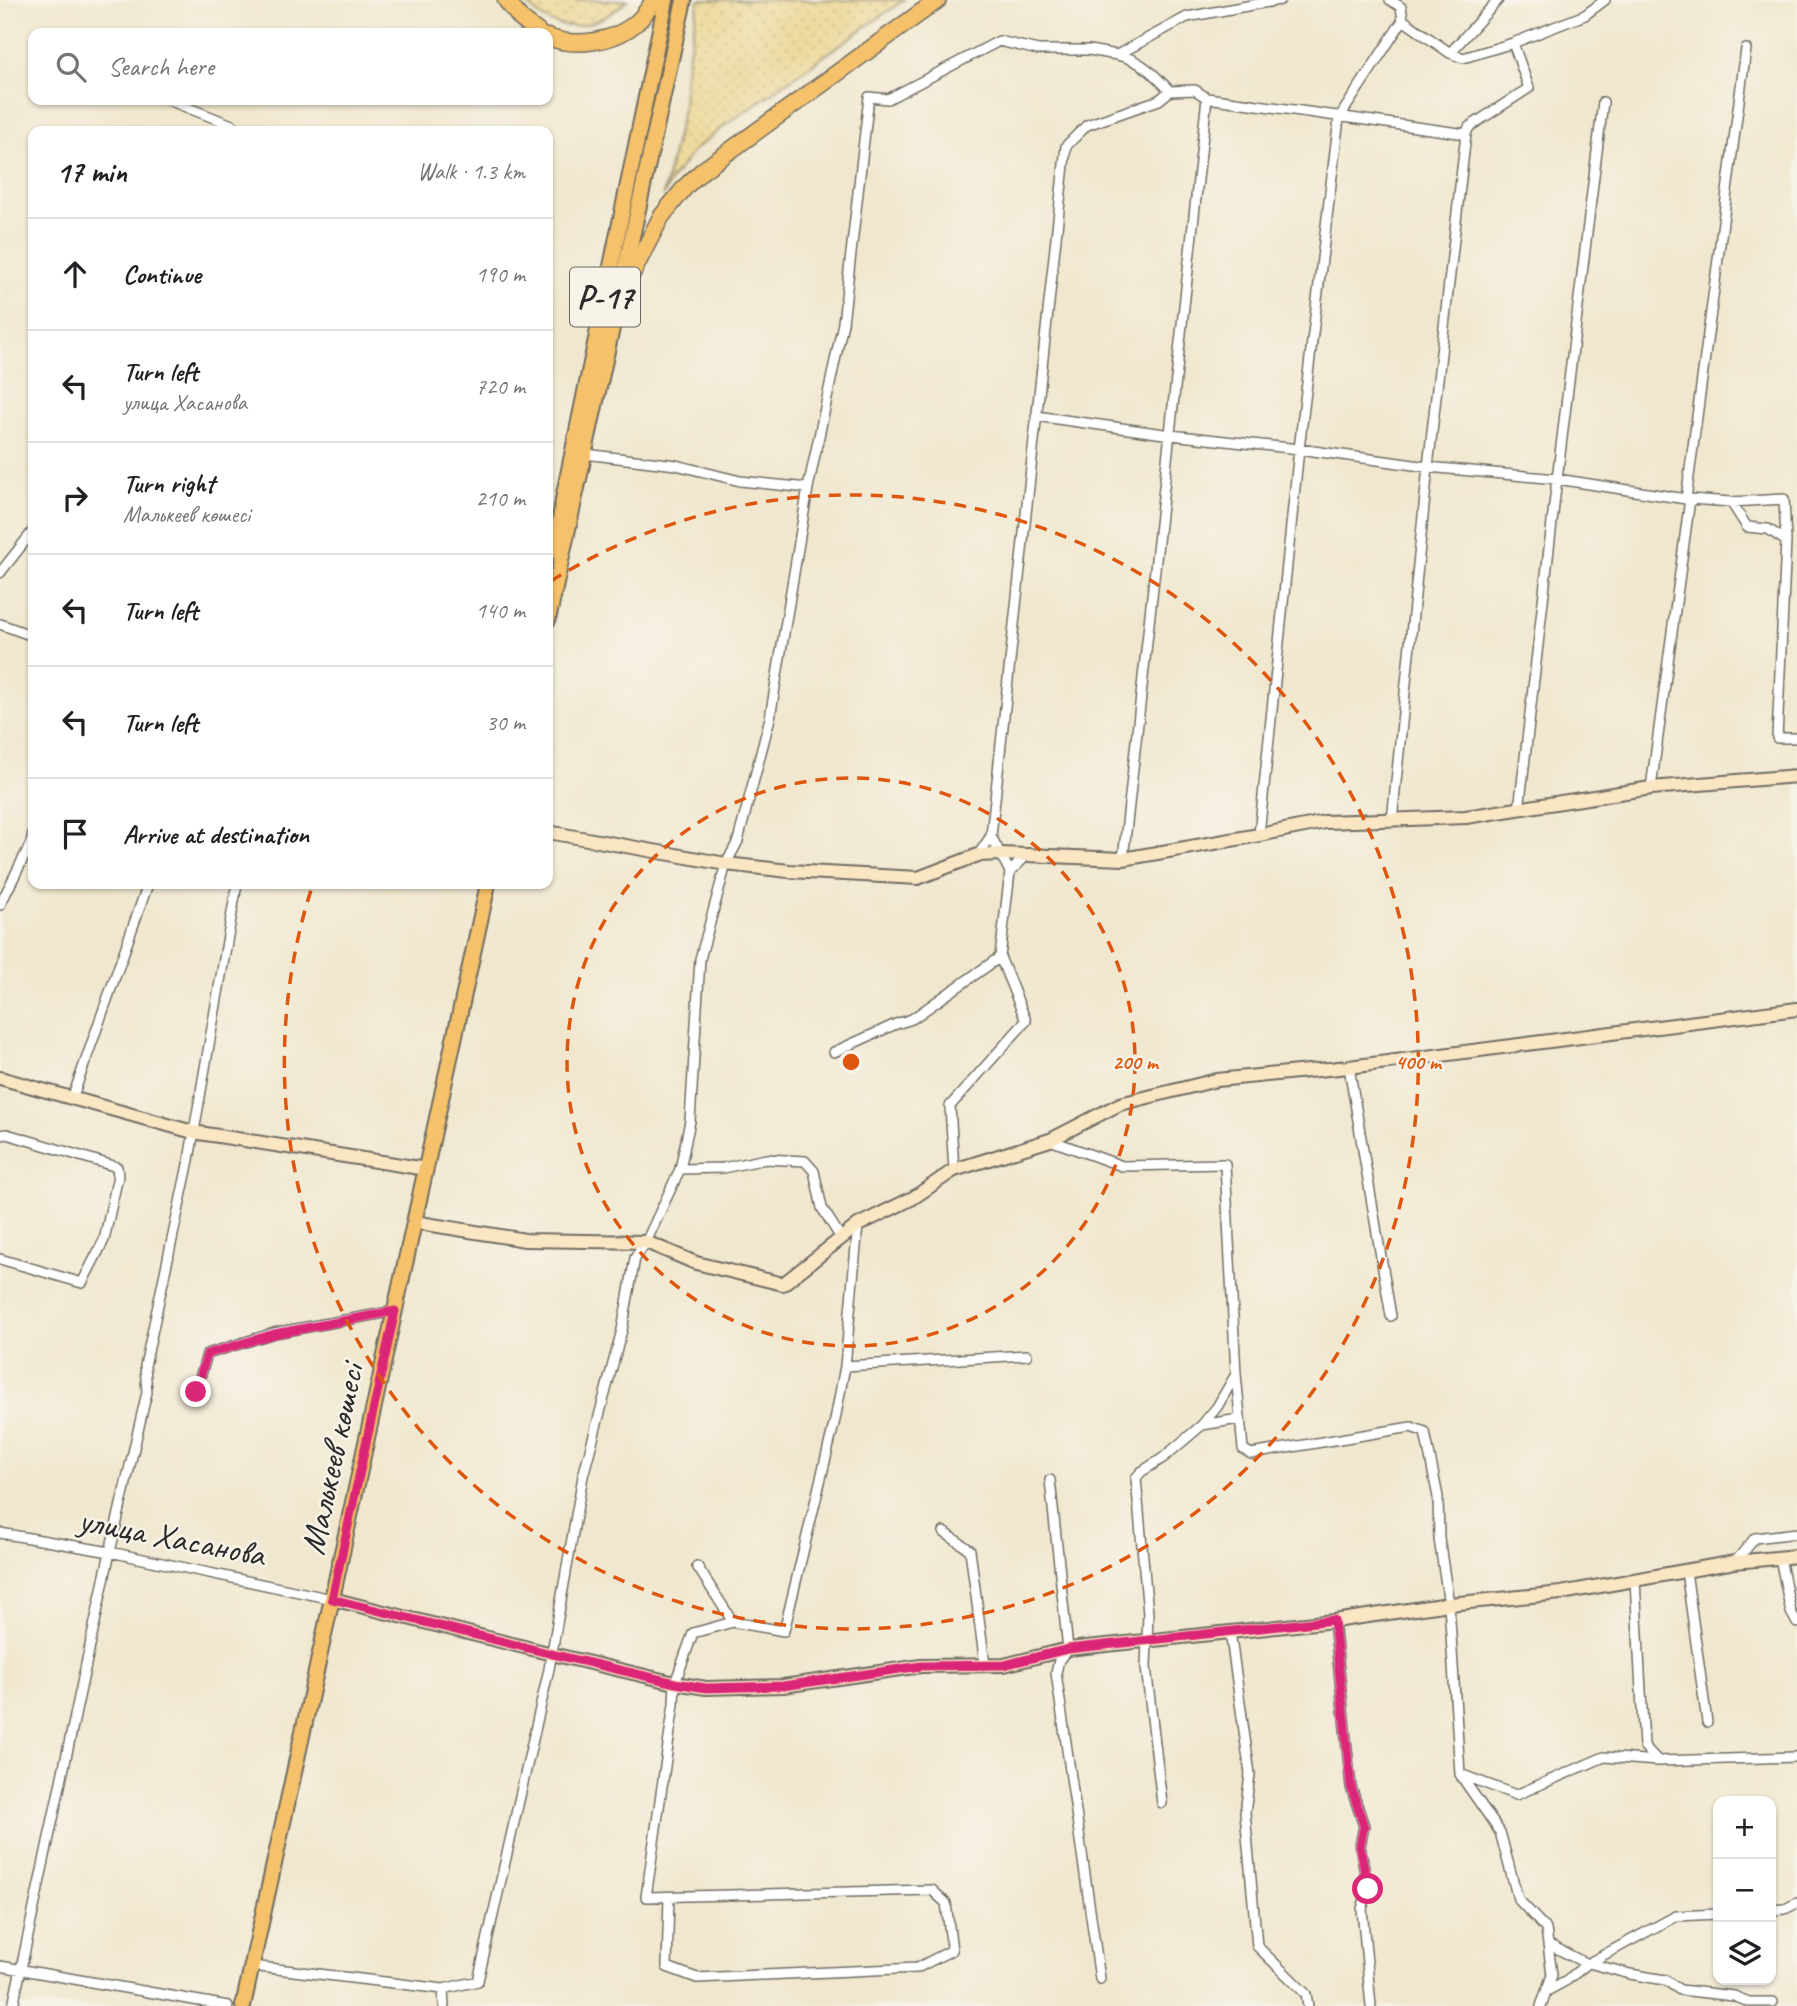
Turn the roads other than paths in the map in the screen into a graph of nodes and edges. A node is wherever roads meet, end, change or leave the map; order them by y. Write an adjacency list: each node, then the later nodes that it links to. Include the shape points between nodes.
1 (506, 0): 11 (highway)
2 (654, 0): 12 (highway, via 635,24 614,35 589,42)
3 (666, 0): 36 (main road, P-17)
4 (684, 0): 24 (main road, P-17)
5 (939, 0): 24 (highway, via 686,186 661,216)
6 (1280, 0): 16 (street, via 1187,17)
7 (1390, 0): 10 (street, via 1401,7)
8 (1498, 0): 15 (street)
9 (1605, 0): 13 (street, via 1585,15)
10 (1403, 20): 15 (street); 21 (street)
11 (533, 28)
12 (553, 39)
13 (1513, 43): 15 (street, via 1463,58); 23 (street, via 1529,88 1469,127)
14 (1746, 49): 32 (street)
15 (1450, 53)
16 (1117, 55): 17 (street, via 1131,58); 31 (street, via 1038,50 999,41 888,99 869,97 843,323)
17 (1170, 91): 18 (street, via 1195,90); 25 (street, via 1159,100 1087,125 1066,146)
18 (1207, 99): 21 (street); 26 (street)
19 (1603, 102): 30 (street)
20 (181, 105): 22 (street)
21 (1339, 118): 23 (street); 27 (street)
22 (234, 126)
23 (1466, 134): 29 (street)
24 (618, 301): 28 (main road)
25 (1037, 416): 26 (street); 48 (street)
26 (1171, 435): 27 (street); 53 (street)
27 (1299, 449): 29 (street); 47 (street)
28 (584, 454): 31 (street); 38 (main road)
29 (1428, 467): 30 (street); 45 (street)
30 (1557, 479): 32 (street); 44 (street)
31 (808, 488): 54 (street, via 770,718 738,841)
32 (1688, 499): 33 (street); 43 (street)
33 (1731, 502): 35 (street, via 1747,527 1769,530); 35 (street, via 1784,499)
34 (28, 537): 37 (street)
35 (1786, 541): 41 (street, via 1777,738)
36 (553, 563)
37 (0, 573)
38 (553, 597)
39 (0, 624): 40 (street)
40 (28, 634)
41 (1797, 738)
42 (1797, 776): 43 (street)
43 (1651, 788): 44 (street)
44 (1519, 810): 45 (street)
45 (1392, 821): 47 (street, via 1325,822)
46 (553, 833): 54 (street)
47 (1259, 835): 53 (street)
48 (991, 836): 50 (street); 51 (street)
49 (28, 849): 59 (street)
50 (1001, 854): 51 (street); 52 (street); 55 (street)
51 (978, 855): 54 (street, via 918,878)
52 (1027, 855): 53 (street); 55 (street)
53 (1123, 859)
54 (726, 864): 70 (street, via 700,959 690,1121)
55 (1010, 872): 60 (street)
56 (146, 889): 65 (street)
57 (236, 889): 66 (street)
58 (487, 889): 69 (main road, Малькеев көшесі)
59 (0, 905)
60 (1000, 957): 62 (street, via 912,1018); 71 (street, via 1026,1021 950,1106)
61 (1797, 1009): 63 (street)
62 (834, 1052)
63 (1349, 1067): 68 (street, via 1217,1080 1120,1104); 78 (street)
64 (0, 1078): 65 (street)
65 (72, 1099): 66 (street)
66 (193, 1132): 69 (street); 89 (street, via 145,1366 147,1392)
67 (0, 1135): 76 (street, via 117,1167 118,1176 104,1240 82,1283)
68 (1050, 1140): 71 (street); 81 (street, via 1122,1166 1224,1164)
69 (426, 1169): 72 (main road, Малькеев көшесі)
70 (680, 1169): 74 (street, via 723,1168 766,1159 806,1161 814,1171 822,1208); 75 (street)
71 (954, 1170): 73 (street, via 913,1198)
72 (414, 1222): 75 (street, via 526,1240); 77 (main road, Малькеев көшесі)
73 (858, 1225): 74 (street); 80 (street)
74 (841, 1238): 75 (street, via 783,1284 696,1263)
75 (646, 1242): 104 (street, via 635,1258 622,1329 583,1476)
76 (0, 1259)
77 (395, 1311): 82 (street, via 274,1334 207,1354); 96 (main road, Малькеев көшесі)
78 (1391, 1316)
79 (1027, 1355): 80 (street)
80 (845, 1366): 99 (street, via 784,1631)
81 (1236, 1374): 83 (street); 84 (street)
82 (196, 1392)
83 (1239, 1419): 84 (street); 97 (street, via 1243,1449 1251,1454 1411,1427 1425,1433 1438,1497)
84 (1202, 1425): 102 (street, via 1136,1478)
85 (1050, 1480): 103 (street)
86 (944, 1532): 105 (street, via 970,1550)
87 (0, 1533): 89 (street, улица Хасанова)
88 (1797, 1533): 92 (street, via 1755,1538)
89 (110, 1552): 96 (street, улица Хасанова); 120 (street)
90 (1797, 1556): 91 (street, улица Хасанова)
91 (1780, 1558): 92 (street, улица Хасанова); 100 (street)
92 (1735, 1562): 94 (street, улица Хасанова)
93 (697, 1566): 99 (street)
94 (1686, 1571): 95 (street, улица Хасанова); 107 (street)
95 (1634, 1580): 97 (street, улица Хасанова, via 1561,1593); 109 (street, via 1644,1746)
96 (332, 1599): 104 (street, улица Хасанова); 119 (main road, Малькеев көшесі)
97 (1449, 1604): 98 (street, улица Хасанова); 110 (street)
98 (1334, 1620): 101 (street, улица Хасанова); 130 (street, via 1351,1787 1364,1826 1360,1846 1368,1889 1362,1909)
99 (733, 1622): 106 (street, via 692,1633)
100 (1797, 1623)
101 (1230, 1631): 102 (street, улица Хасанова); 129 (street, via 1250,1774 1245,1813 1257,1945 1306,1994)
102 (1148, 1641): 103 (street, улица Хасанова); 111 (street, via 1146,1667)
103 (1068, 1649): 105 (street, улица Хасанова, via 1004,1665); 121 (street, via 1056,1673)
104 (552, 1654): 106 (street, улица Хасанова); 122 (street, via 478,1981)
105 (985, 1665): 106 (street, улица Хасанова, via 921,1666 783,1686 706,1688)
106 (675, 1683): 112 (street, via 646,1898)
107 (1707, 1722)
108 (1797, 1757): 109 (street)
109 (1658, 1760): 110 (street, via 1604,1757 1516,1796)
110 (1460, 1774): 116 (street, via 1500,1832 1518,1899 1546,1929)
111 (1161, 1803)
112 (669, 1897): 112 (street, via 932,1891 946,1903 952,1950 917,1968 697,1978 667,1967)
113 (1797, 1903): 114 (street)
114 (1776, 1910)
115 (1713, 1914): 117 (street, via 1676,1916)
116 (1548, 1944): 117 (street); 123 (street, via 1552,1975)
117 (1588, 1963): 123 (street); 124 (street, via 1665,1980 1680,1990)
118 (0, 1966): 120 (street)
119 (252, 1966): 122 (street); 127 (main road, Малькеев көшесі)
120 (22, 1970): 125 (street); 126 (street)
121 (1100, 1979)
122 (443, 1989): 128 (street)
123 (1547, 1991): 131 (street)
124 (1773, 2002)
125 (13, 2006)
126 (228, 2006)
127 (243, 2006)
128 (444, 2006)
129 (1308, 2006)
130 (1371, 2006)
131 (1541, 2006)

